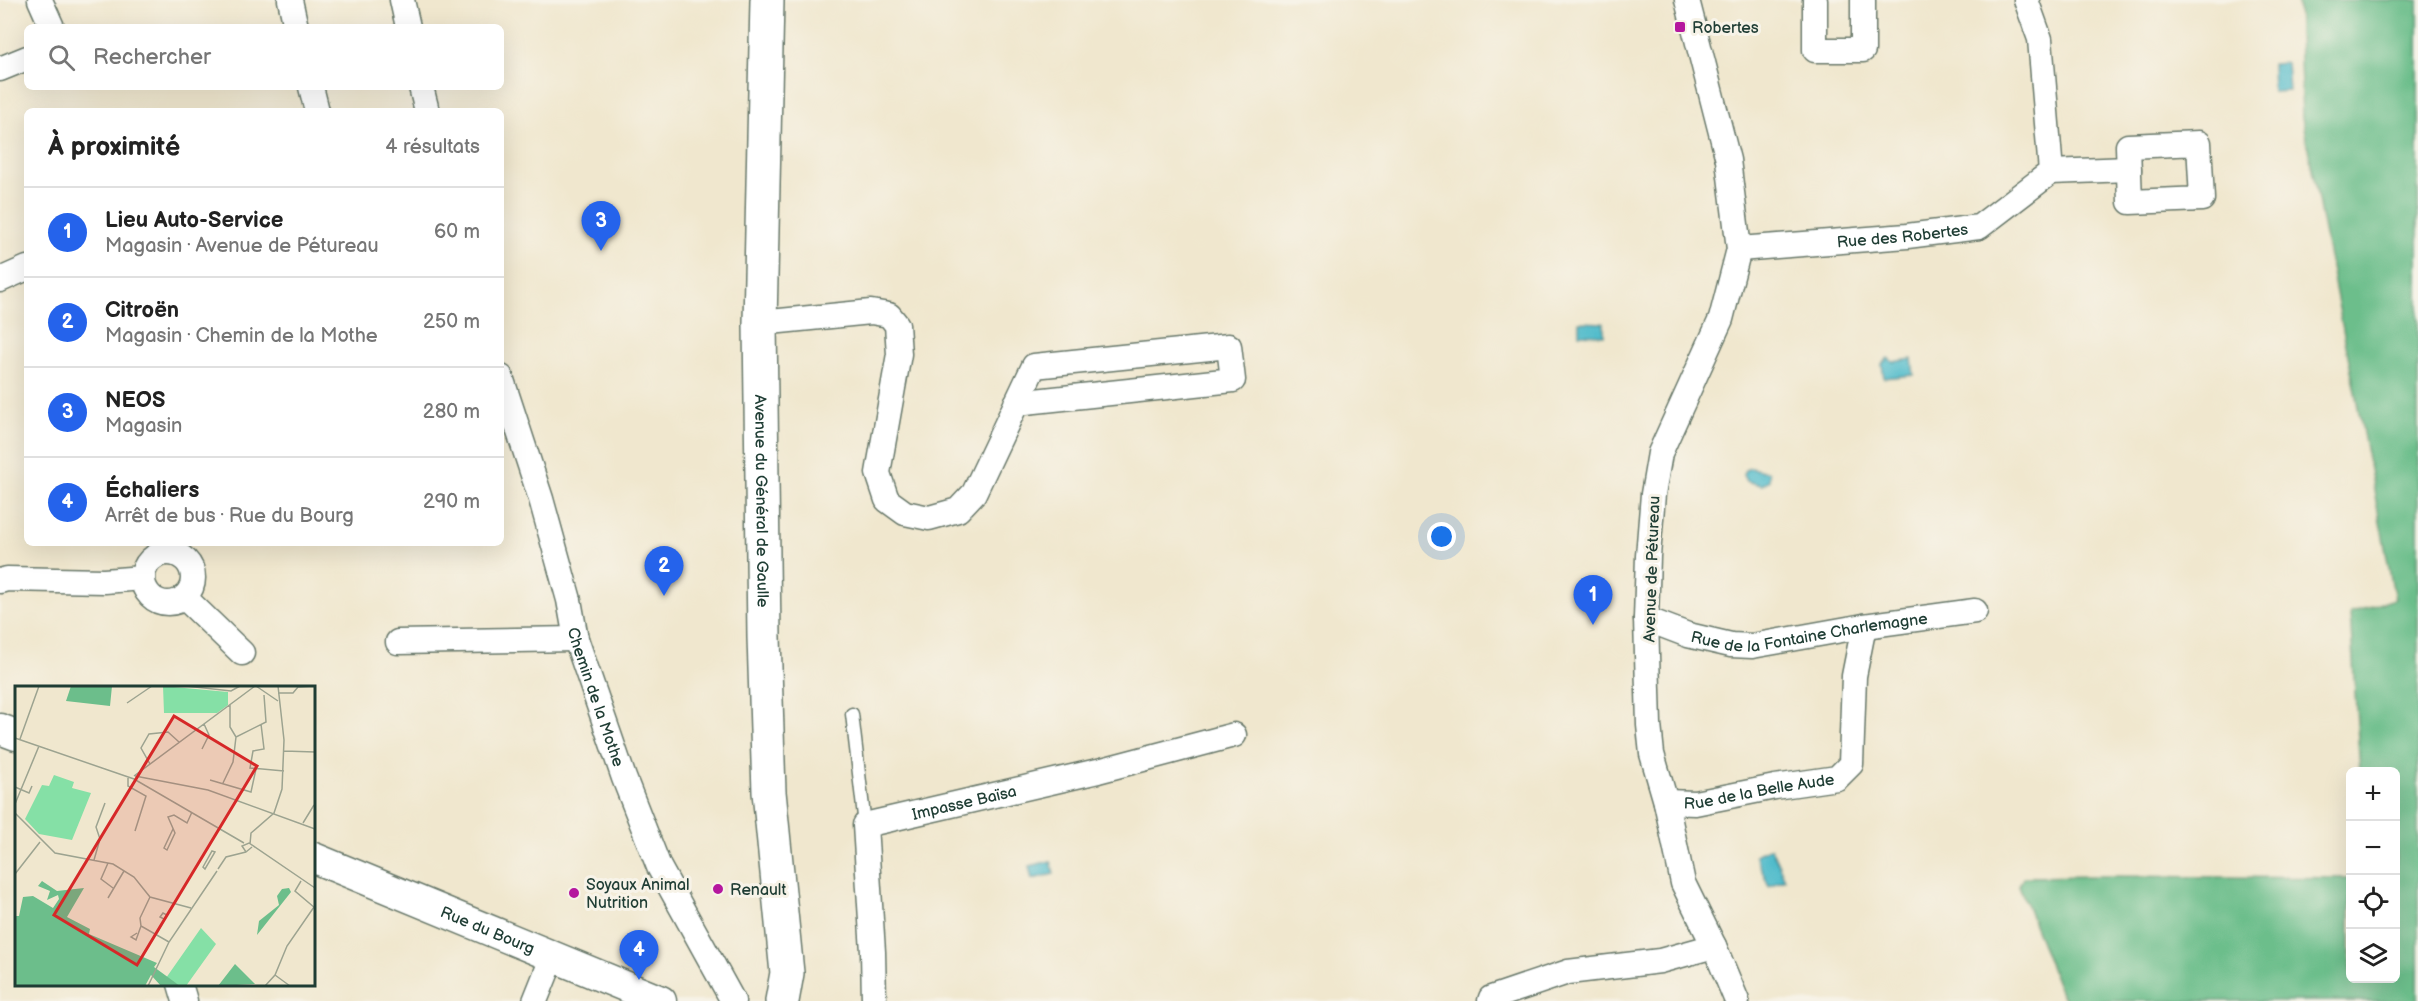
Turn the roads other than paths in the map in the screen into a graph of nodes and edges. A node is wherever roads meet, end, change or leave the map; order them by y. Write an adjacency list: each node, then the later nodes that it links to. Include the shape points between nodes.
1 (40, 0): 9 (street)
2 (290, 0): 10 (street)
3 (402, 0): 11 (street)
4 (767, 0): 23 (main road, Avenue du Général de Gaulle)
5 (1687, 0): 20 (street, Avenue de Pétureau, via 1728,159)
6 (1815, 0): 7 (street, via 1815,50 1863,50)
7 (1863, 0)
8 (2026, 0): 19 (street, via 2040,39)
9 (51, 24)
10 (295, 24)
11 (407, 24)
12 (24, 59): 13 (street)
13 (0, 69)
14 (312, 90): 16 (street)
15 (422, 90): 17 (street)
16 (316, 108)
17 (426, 108)
18 (2128, 168): 19 (street)
19 (2050, 172): 20 (street, Rue des Robertes, via 1979,226 1907,236)
20 (1739, 249): 31 (street, Avenue de Pétureau, via 1721,320 1660,453 1649,527)
21 (24, 273): 22 (street)
22 (0, 280)
23 (760, 323): 25 (street, via 871,312 889,315 897,325 899,354 879,473 887,500 905,513 929,518 958,510 974,493); 48 (main road, Avenue du Général de Gaulle, via 764,637 770,792 787,973)
24 (504, 393): 26 (street, Chemin de la Mothe)
25 (1016, 403): 25 (street, via 1034,366 1229,346 1233,380)
26 (507, 409): 33 (street, Chemin de la Mothe, via 562,577)
27 (144, 578): 28 (street); 29 (street, via 154,598 170,602); 29 (street, via 155,557 179,555 193,575 190,591)
28 (0, 581)
29 (184, 597): 35 (street)
30 (1975, 611): 32 (street, Rue de la Fontaine Charlemagne)
31 (1646, 619): 32 (street, Rue de la Fontaine Charlemagne, via 1688,635 1752,646); 38 (street, Avenue de Pétureau, via 1652,754)
32 (1864, 626): 38 (street, Rue de la Belle Aude, via 1854,676 1851,764 1837,778 1695,803)
33 (576, 639): 34 (street); 47 (street, Chemin de la Mothe, via 659,867)
34 (398, 642)
35 (242, 653)
36 (852, 714): 39 (lane)
37 (1234, 735): 39 (street, Impasse Baïsa)
38 (1666, 802): 41 (street, Avenue de Pétureau, via 1683,883)
39 (865, 825): 49 (street)
40 (315, 858): 42 (street, Rue du Bourg)
41 (1714, 946): 50 (street, via 1660,961 1568,972); 51 (street, Avenue de Pétureau)
42 (553, 956): 45 (street); 46 (street, Rue du Bourg)
43 (181, 986): 44 (street)
44 (185, 1001)
45 (535, 1001)
46 (661, 1001)
47 (733, 1001)
48 (782, 1001)
49 (874, 1001)
50 (1490, 1001)
51 (1737, 1001)

